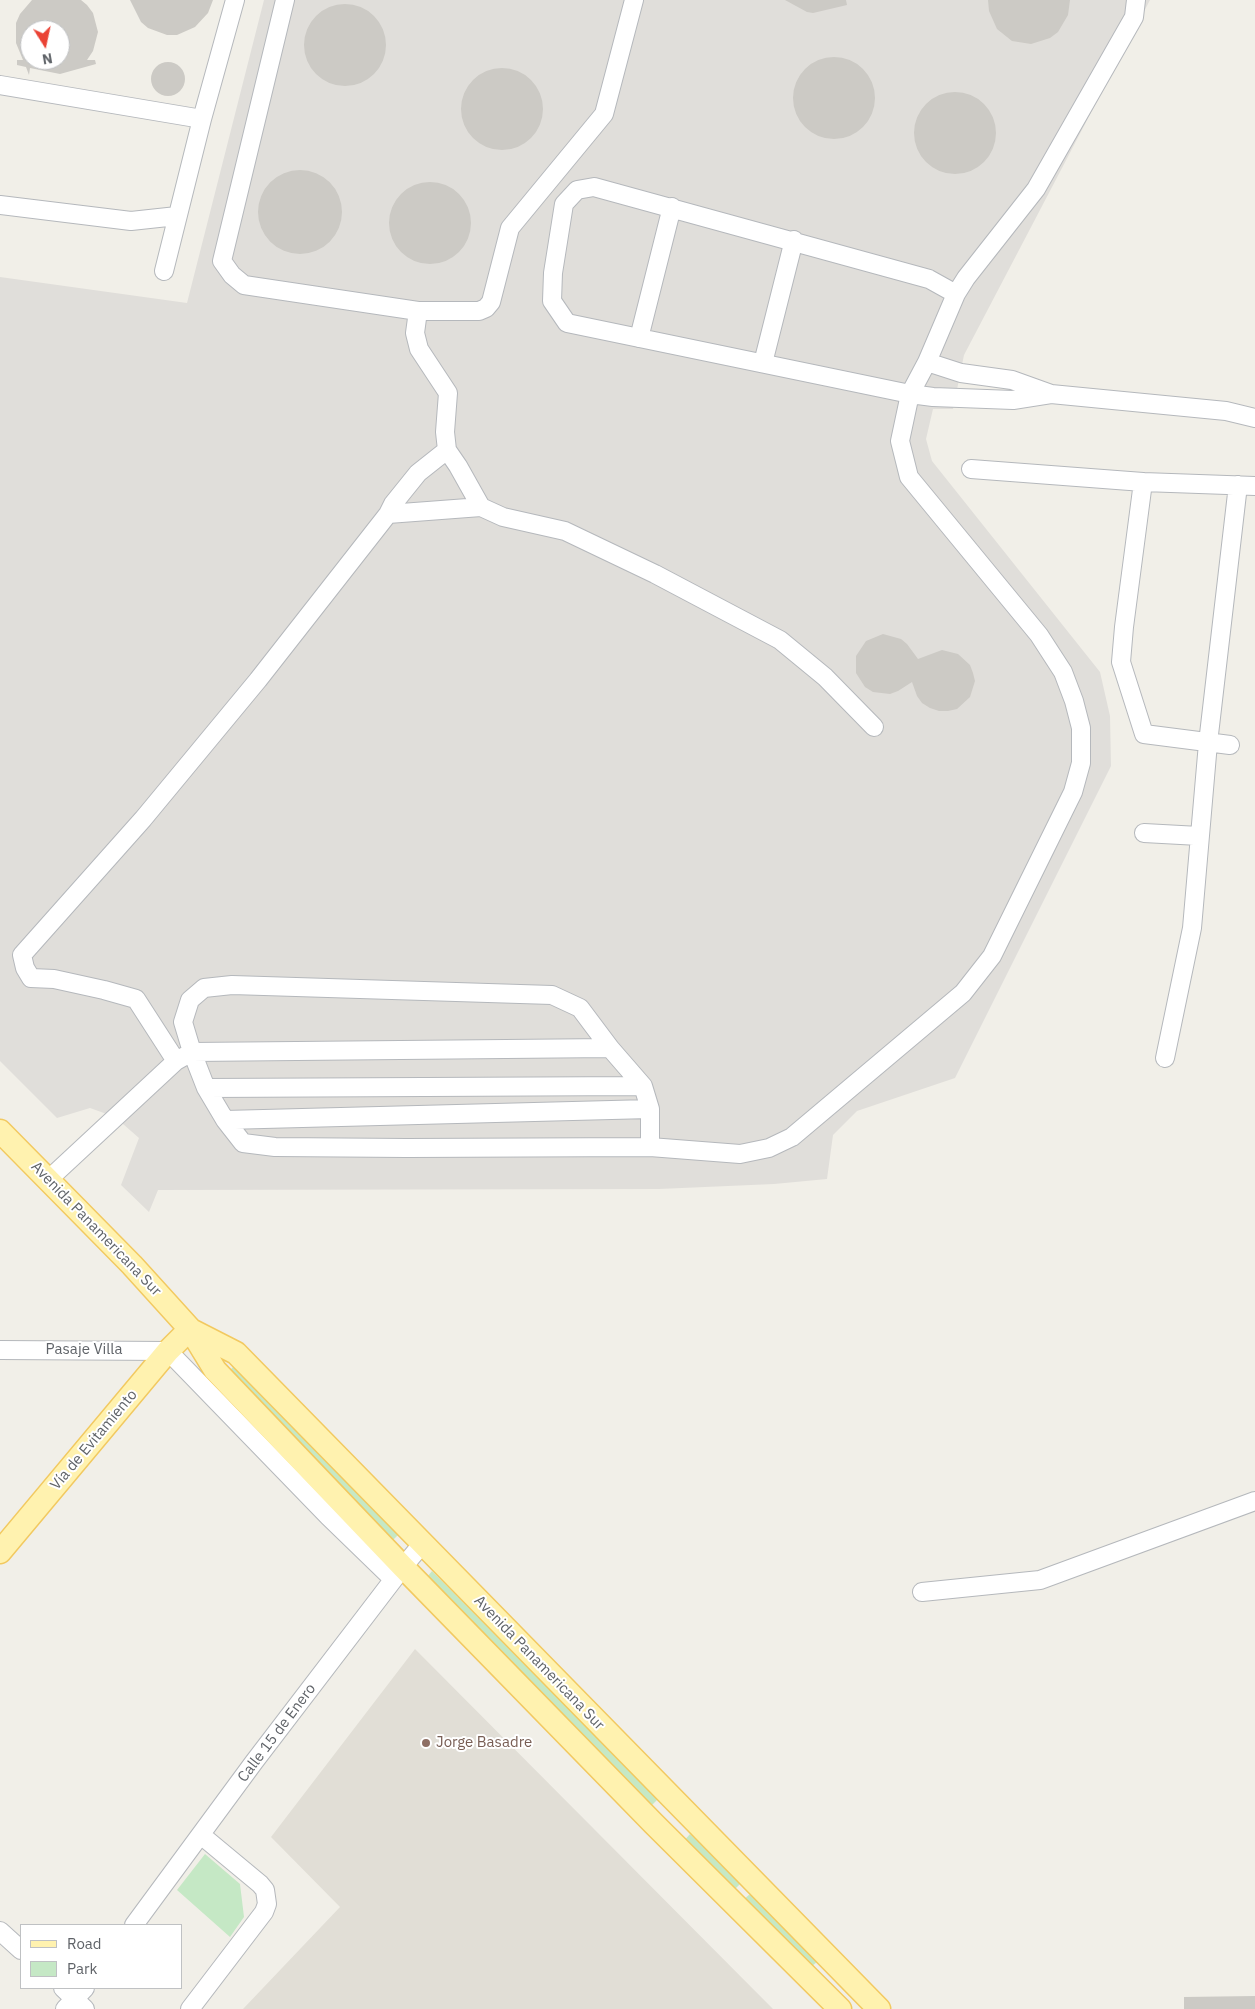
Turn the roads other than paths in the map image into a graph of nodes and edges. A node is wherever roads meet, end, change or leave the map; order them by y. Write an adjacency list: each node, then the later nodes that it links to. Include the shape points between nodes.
1 (235, 0): 6 (street)
2 (285, 0): 13 (street, via 222,261 244,285)
3 (634, 0): 13 (street, via 604,114 510,228 486,308 479,311)
4 (1136, 0): 12 (street, via 1134,17 1036,189)
5 (0, 85): 6 (street)
6 (202, 119): 9 (street)
7 (0, 205): 9 (street, via 131,221)
8 (672, 207): 10 (street); 14 (street); 14 (street, via 594,187 577,190 564,204 552,301 567,323)
9 (177, 216): 11 (street)
10 (794, 240): 12 (street, via 929,279); 16 (street)
11 (164, 271)
12 (956, 294): 15 (street)
13 (418, 311): 20 (street, via 415,333 419,349 448,393)
14 (639, 338): 16 (street)
15 (927, 362): 17 (street); 18 (street, via 961,373 1012,380)
16 (763, 363): 17 (street)
17 (910, 394): 18 (street, via 1013,400); 40 (street, via 900,441 909,477 1039,635 1063,672 1082,728 1081,763 1073,792 992,956 963,993 792,1137 769,1148 740,1154)
18 (1051, 394): 19 (street, via 1226,411)
19 (1255, 418)
20 (447, 450): 24 (street); 25 (street, via 418,473)
21 (971, 469): 22 (street)
22 (1144, 482): 23 (street); 27 (street, via 1121,662 1144,734)
23 (1246, 485): 27 (street)
24 (481, 507): 25 (street); 26 (street, via 503,517 566,531 780,640 825,677)
25 (388, 514): 34 (street, via 167,790 22,955 31,978 54,980 136,999)
26 (874, 727)
27 (1208, 743): 28 (street); 30 (street)
28 (1230, 746)
29 (1144, 832): 30 (street)
30 (1199, 836): 33 (street, via 1192,928)
31 (610, 1048): 32 (street); 32 (street, via 580,1008 552,995 232,985 204,988 190,1000 182,1022); 35 (street)
32 (192, 1052): 34 (street); 36 (street)
33 (1165, 1058)
34 (176, 1061): 41 (street)
35 (643, 1086): 36 (street); 37 (street)
36 (206, 1088): 38 (street)
37 (650, 1109): 38 (street); 40 (street)
38 (225, 1120): 40 (street, via 243,1143 275,1147)
39 (0, 1131): 41 (main road, Avenida Panamericana Sur)
40 (650, 1147)
41 (49, 1179): 42 (main road, Avenida Panamericana Sur)
42 (190, 1329): 44 (main road, Vía de Evitamiento); 46 (main road, Avenida Panamericana Sur, via 236,1353); 48 (main road, Avenida Panamericana Sur, via 215,1370)
43 (0, 1350): 44 (street, Pasaje Villa)
44 (168, 1351): 47 (main road, Vía de Evitamiento); 48 (street, Avenida Panamericana Sur, via 328,1516)
45 (1255, 1501): 49 (street, via 1040,1580)
46 (423, 1544): 48 (street, Calle 15 de Enero); 56 (main road, Avenida Panamericana Sur)
47 (0, 1552)
48 (398, 1573): 50 (street, Calle 15 de Enero); 55 (main road, Avenida Panamericana Sur)
49 (922, 1592)
50 (202, 1835): 51 (street, Calle 15 de Enero); 54 (street, via 266,1890 267,1904)
51 (135, 1924)
52 (0, 1931): 53 (street)
53 (20, 1949)
54 (190, 2009)
55 (840, 2009)
56 (879, 2009)

